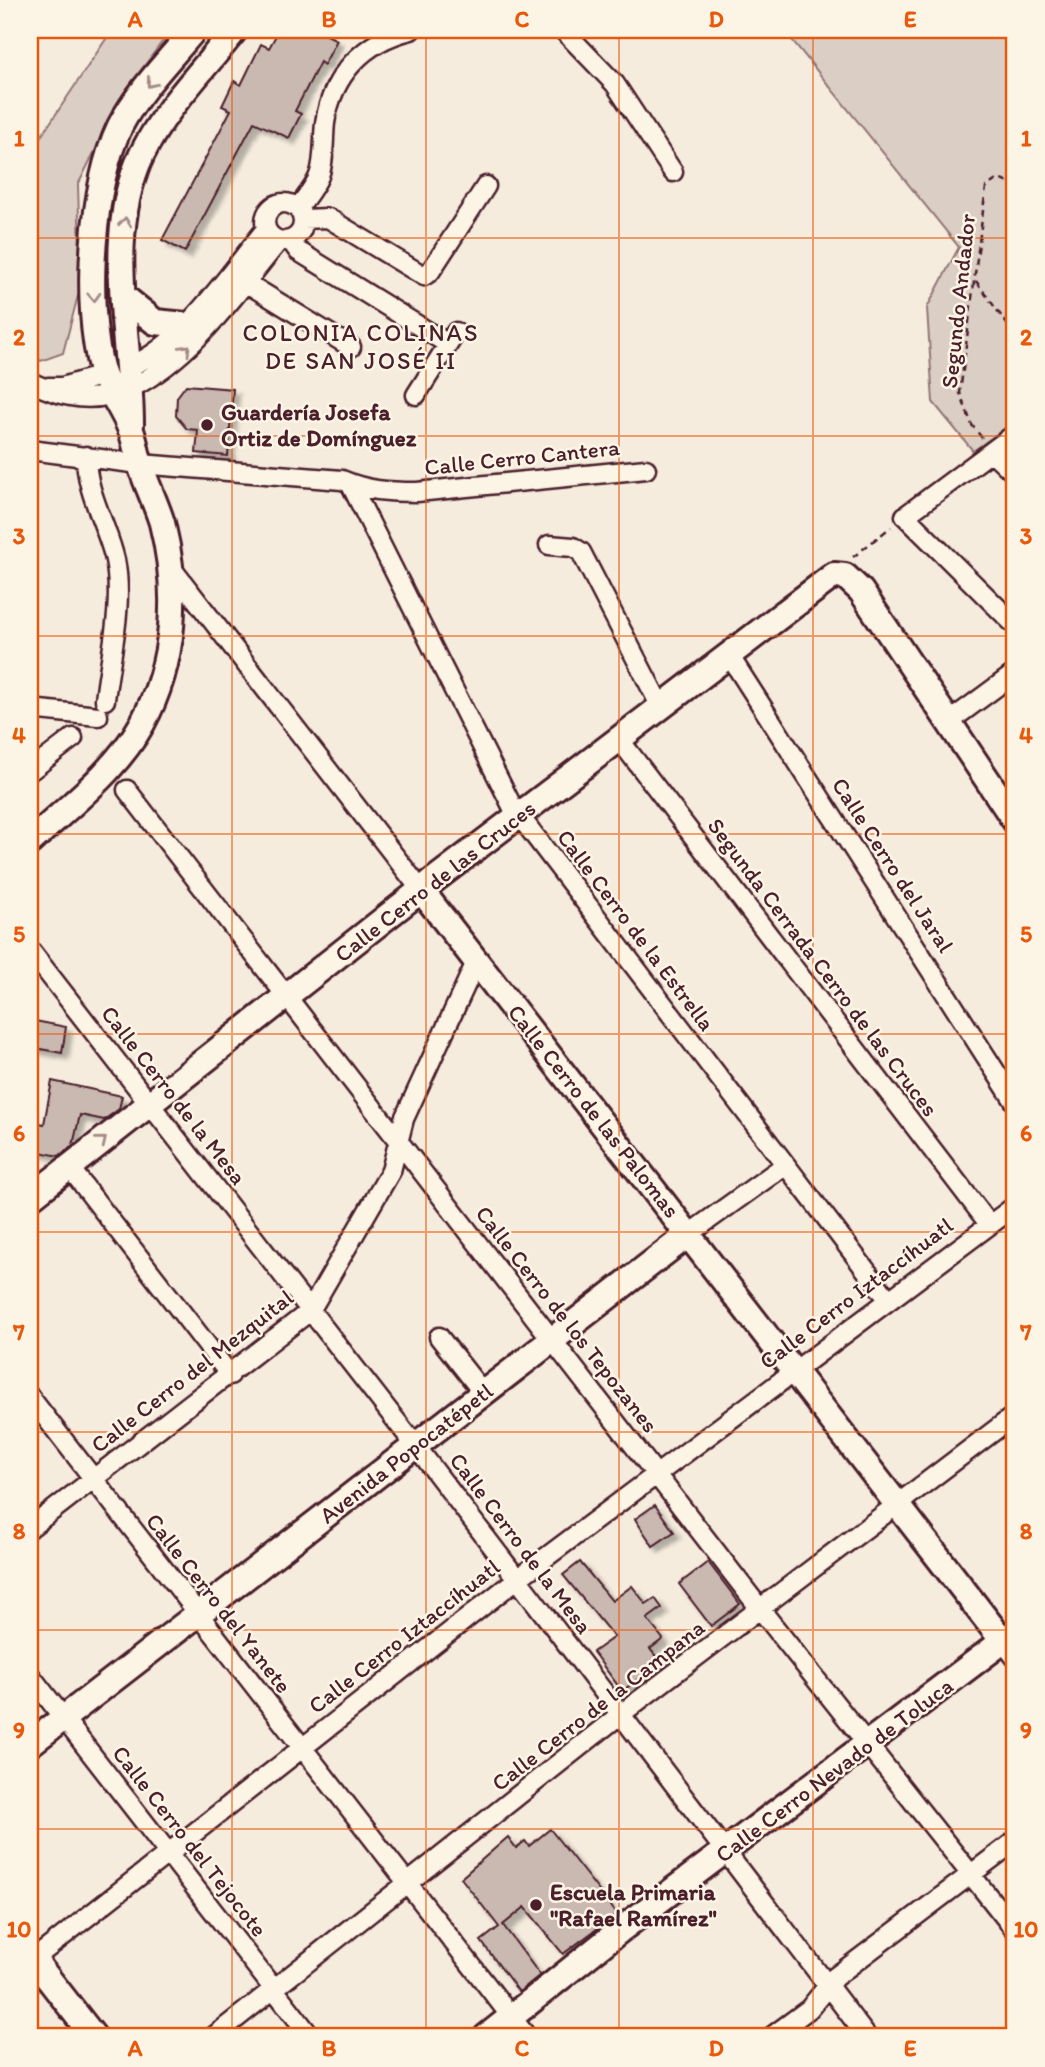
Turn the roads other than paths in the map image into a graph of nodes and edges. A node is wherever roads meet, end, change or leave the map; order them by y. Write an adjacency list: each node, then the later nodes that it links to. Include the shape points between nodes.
1 (194, 30): 13 (street, one-way to 13, via 121,124 104,171 94,231 94,299)
2 (235, 30): 10 (street, one-way to 2, via 124,227 137,165 154,132)
3 (411, 30): 7 (street, via 369,47 337,84 329,102 318,176)
4 (563, 30): 5 (street, via 615,84)
5 (673, 172)
6 (486, 186): 7 (street, via 424,276 328,218)
7 (301, 214): 8 (street, via 301,232); 8 (street, via 287,203 276,204 266,217)
8 (278, 237): 9 (street); 11 (street); 15 (street, via 452,338)
9 (245, 282): 12 (street); 13 (street, one-way to 9, via 176,359)
10 (124, 298): 11 (street, via 155,322); 13 (street)
11 (186, 325): 13 (street, via 163,349)
12 (351, 347)
13 (119, 381): 14 (street, via 62,387); 20 (street)
14 (35, 384)
15 (416, 395)
16 (1015, 434): 18 (street)
17 (30, 450): 19 (street, Calle Cerro Cantera)
18 (992, 452): 22 (street); 26 (street, via 905,516)
19 (86, 456): 20 (street, Calle Cerro Cantera); 30 (street, via 88,480 111,544 117,576 102,708)
20 (140, 464): 23 (street, Calle Cerro Cantera, via 342,480); 25 (street, via 161,521)
21 (646, 468): 23 (street, Calle Cerro Cantera, via 417,492)
22 (1015, 474)
23 (352, 487): 37 (street, Calle Cerro de la Estrella)
24 (549, 545): 29 (street, via 578,548)
25 (170, 566): 38 (street, via 173,624 162,676 144,722 107,769); 39 (street, Calle Cerro de las Palomas)
26 (1015, 625)
27 (730, 655): 29 (street, Calle Cerro de las Cruces); 31 (street, Calle Cerro de las Cruces, via 834,575 845,576 861,591); 43 (street, Calle Cerro del Jaral)
28 (1015, 673): 31 (street)
29 (661, 707): 33 (street, Calle Cerro de las Cruces)
30 (30, 709)
31 (950, 721): 36 (street)
32 (73, 738): 34 (street)
33 (619, 739): 37 (street, Calle Cerro de las Cruces); 50 (street, Segunda Cerrada Cerro de las Cruces)
34 (30, 771)
35 (127, 790): 42 (street, Calle Cerro de los Tepozanes)
36 (1013, 811)
37 (518, 816): 39 (street, Calle Cerro de las Cruces); 46 (street, Calle Cerro de la Estrella)
38 (30, 842)
39 (421, 890): 41 (street, Calle Cerro de las Palomas); 42 (street, Calle Cerro de las Cruces)
40 (30, 950): 44 (street, Calle Cerro de la Mesa)
41 (477, 960): 45 (street, Calle Cerro del Mezquital, via 404,1119); 51 (street, Calle Cerro de las Palomas)
42 (286, 997): 44 (street, Calle Cerro de las Cruces); 45 (street, Calle Cerro de los Tepozanes)
43 (1015, 1102)
44 (149, 1103): 47 (street, Calle Cerro de las Cruces, one-way to 44); 53 (street, Calle Cerro de la Mesa)
45 (400, 1144): 53 (street, Calle Cerro del Mezquital, via 391,1171); 55 (street, Calle Cerro de los Tepozanes)
46 (785, 1165): 51 (street, Avenida Popocatépetl); 52 (street, Calle Cerro de la Estrella)
47 (70, 1168): 48 (street, Calle Cerro de las Cruces); 57 (street)
48 (30, 1198)
49 (1015, 1206): 50 (street, Calle Cerro Iztaccíhuatl)
50 (989, 1224): 52 (street, Calle Cerro Iztaccíhuatl)
51 (690, 1234): 55 (street, Avenida Popocatépetl); 56 (street, Calle Cerro de las Palomas)
52 (888, 1299): 56 (street, Calle Cerro Iztaccíhuatl)
53 (310, 1311): 57 (street, Calle Cerro del Mezquital); 61 (street, Calle Cerro de la Mesa)
54 (439, 1337): 58 (street)
55 (552, 1339): 58 (street, Avenida Popocatépetl); 62 (street, Calle Cerro de los Tepozanes)
56 (793, 1370): 62 (street, Calle Cerro Iztaccíhuatl); 64 (street, Calle Cerro de las Palomas)
57 (230, 1375): 63 (street, Calle Cerro del Mezquital)
58 (484, 1394): 61 (street, Avenida Popocatépetl)
59 (30, 1397): 63 (street, Calle Cerro del Yanete)
60 (1015, 1415): 64 (street, Calle Cerro de la Campana)
61 (415, 1445): 66 (street, Calle Cerro de la Mesa); 68 (street, Avenida Popocatépetl)
62 (657, 1475): 66 (street, Calle Cerro Iztaccíhuatl); 67 (street, Calle Cerro de los Tepozanes)
63 (93, 1480): 65 (street, Calle Cerro del Mezquital); 68 (street, Calle Cerro del Yanete)
64 (897, 1505): 67 (street, Calle Cerro de la Campana); 69 (street, Calle Cerro de las Palomas)
65 (30, 1528)
66 (517, 1579): 71 (street, Calle Cerro de la Mesa); 75 (street, Calle Cerro Iztaccíhuatl)
67 (761, 1610): 71 (street, Calle Cerro de la Campana); 74 (street, Calle Cerro de los Tepozanes)
68 (197, 1615): 72 (street, Avenida Popocatépetl); 75 (street, Calle Cerro del Yanete)
69 (1011, 1643): 74 (street, Calle Cerro Nevado de Toluca)
70 (30, 1675): 72 (street, Calle Cerro del Tejocote)
71 (621, 1714): 77 (street, Calle Cerro de la Mesa); 80 (street, Calle Cerro de la Campana)
72 (64, 1718): 73 (street, Avenida Popocatépetl); 78 (street, Calle Cerro del Tejocote)
73 (30, 1744)
74 (869, 1744): 77 (street, Calle Cerro Nevado de Toluca); 79 (street, Calle Cerro de los Tepozanes)
75 (300, 1748): 78 (street, Calle Cerro Iztaccíhuatl); 80 (street, Calle Cerro del Yanete)
76 (1015, 1841): 79 (street)
77 (727, 1852): 83 (street, Calle Cerro de la Mesa); 85 (street, Calle Cerro Nevado de Toluca)
78 (168, 1854): 82 (street, Calle Cerro Iztaccíhuatl); 84 (street, Calle Cerro del Tejocote)
79 (972, 1875): 81 (street, Calle Cerro de los Tepozanes); 83 (street)
80 (408, 1885): 84 (street, Calle Cerro de la Campana); 85 (street, Calle Cerro del Yanete)
81 (1015, 1930)
82 (31, 1959): 86 (street)
83 (827, 1986): 91 (street, via 808,2009); 92 (street, Calle Cerro de la Mesa)
84 (274, 1990): 87 (street, Calle Cerro de la Campana); 88 (street, Calle Cerro del Tejocote)
85 (511, 2017): 89 (street, Calle Cerro Nevado de Toluca); 90 (street, Calle Cerro del Yanete)
86 (94, 2037)
87 (213, 2037)
88 (311, 2037)
89 (486, 2037)
90 (527, 2037)
91 (771, 2037)
92 (867, 2037)

